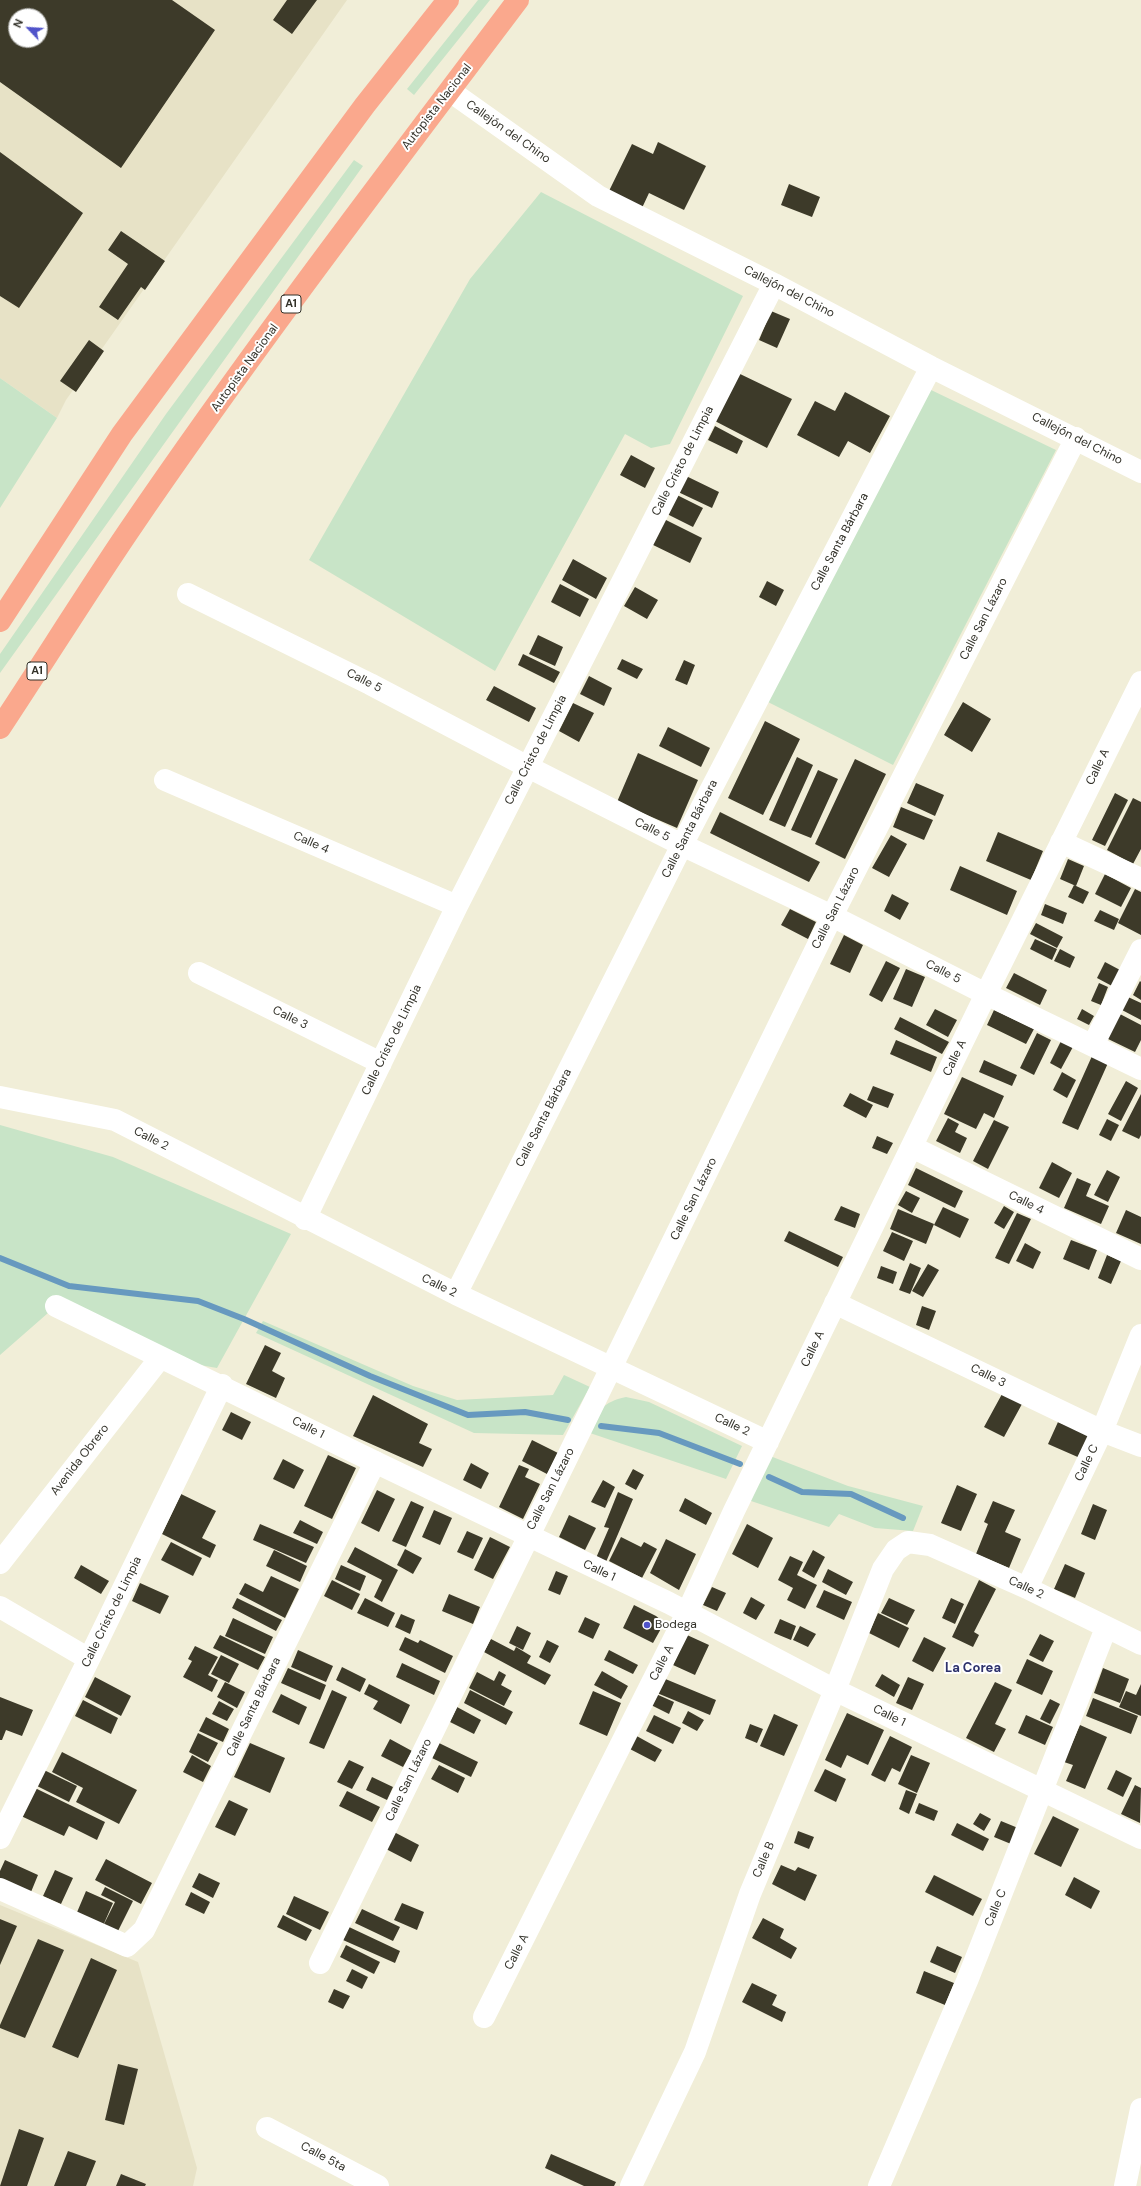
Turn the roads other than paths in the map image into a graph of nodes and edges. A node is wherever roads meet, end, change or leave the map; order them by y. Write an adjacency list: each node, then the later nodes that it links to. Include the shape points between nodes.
1 (448, 0): 9 (highway, via 365,105 127,427)
2 (518, 0): 3 (highway, Autopista Nacional / A1)
3 (450, 91): 4 (street, Callejón del Chino, via 598,196); 11 (highway, Autopista Nacional / A1, via 410,141 232,384 128,532)
4 (774, 284): 5 (street, Callejón del Chino); 12 (street, Calle Cristo de Limpia)
5 (931, 367): 6 (street, Callejón del Chino); 15 (street, Calle Santa Bárbara)
6 (1076, 438): 7 (street, Callejón del Chino); 18 (street, Calle San Lázaro)
7 (1141, 472)
8 (188, 594): 12 (street, Calle 5, via 370,684)
9 (0, 621)
10 (1141, 682): 14 (street, Calle A)
11 (0, 728)
12 (528, 767): 15 (street, Calle 5); 17 (street, Calle Cristo de Limpia)
13 (164, 780): 17 (street, Calle 4)
14 (1061, 842): 16 (street); 21 (street, Calle A)
15 (682, 845): 18 (street, Calle 5); 29 (street, Calle Santa Bárbara)
16 (1141, 879)
17 (457, 906): 23 (street, Calle Cristo de Limpia)
18 (832, 916): 21 (street, Calle 5); 34 (street, Calle San Lázaro)
19 (1141, 950): 22 (street)
20 (199, 973): 23 (street, Calle 3)
21 (986, 994): 22 (street, Calle 5); 26 (street, Calle A)
22 (1093, 1045): 24 (street, Calle 5)
23 (381, 1063): 27 (street, Calle Cristo de Limpia)
24 (1141, 1069)
25 (0, 1097): 27 (street, Calle 2, via 115,1120)
26 (912, 1147): 28 (street, Calle 4); 30 (street, Calle A)
27 (305, 1219): 29 (street, Calle 2)
28 (1141, 1259)
29 (456, 1294): 34 (street, Calle 2)
30 (835, 1303): 36 (street, Calle 3); 37 (street, Calle A)
31 (56, 1306): 33 (street, Calle 1)
32 (1141, 1335): 36 (street, Calle C)
33 (160, 1358): 35 (street, Calle 1); 42 (street, Avenida Obrero)
34 (612, 1368): 37 (street, Calle 2); 40 (street, Calle San Lázaro)
35 (222, 1385): 39 (street, Calle 1); 48 (street, Calle Cristo de Limpia)
36 (1102, 1431): 38 (street, Calle 3); 43 (street, Calle C)
37 (768, 1442): 45 (street, Calle A)
38 (1141, 1446)
39 (375, 1462): 40 (street, Calle 1); 53 (street, Calle Santa Bárbara, via 144,1930 127,1946)
40 (527, 1537): 45 (street, Calle 1); 54 (street, Calle San Lázaro)
41 (908, 1542): 43 (street, Calle 2, via 930,1545); 49 (street, Calle B, via 896,1550 882,1569)
42 (0, 1563)
43 (1027, 1588): 46 (street, Calle 2)
44 (0, 1607): 48 (street)
45 (687, 1613): 49 (street, Calle 1); 55 (street, Calle A)
46 (1106, 1628): 47 (street, Calle 2); 50 (street, Calle C)
47 (1141, 1644)
48 (89, 1659): 51 (street, Calle Cristo de Limpia)
49 (835, 1690): 50 (street, Calle 1); 59 (street, Calle B, via 748,1898 695,2052)
50 (1043, 1790): 52 (street, Calle 1); 60 (street, Calle C, via 967,1981)
51 (0, 1838)
52 (1141, 1838)
53 (0, 1889)
54 (320, 1963)
55 (484, 2017)
56 (1141, 2109): 61 (street)
57 (267, 2128): 58 (street, Calle 5ta)
58 (378, 2186)
59 (631, 2186)
60 (879, 2186)
61 (1124, 2186)

